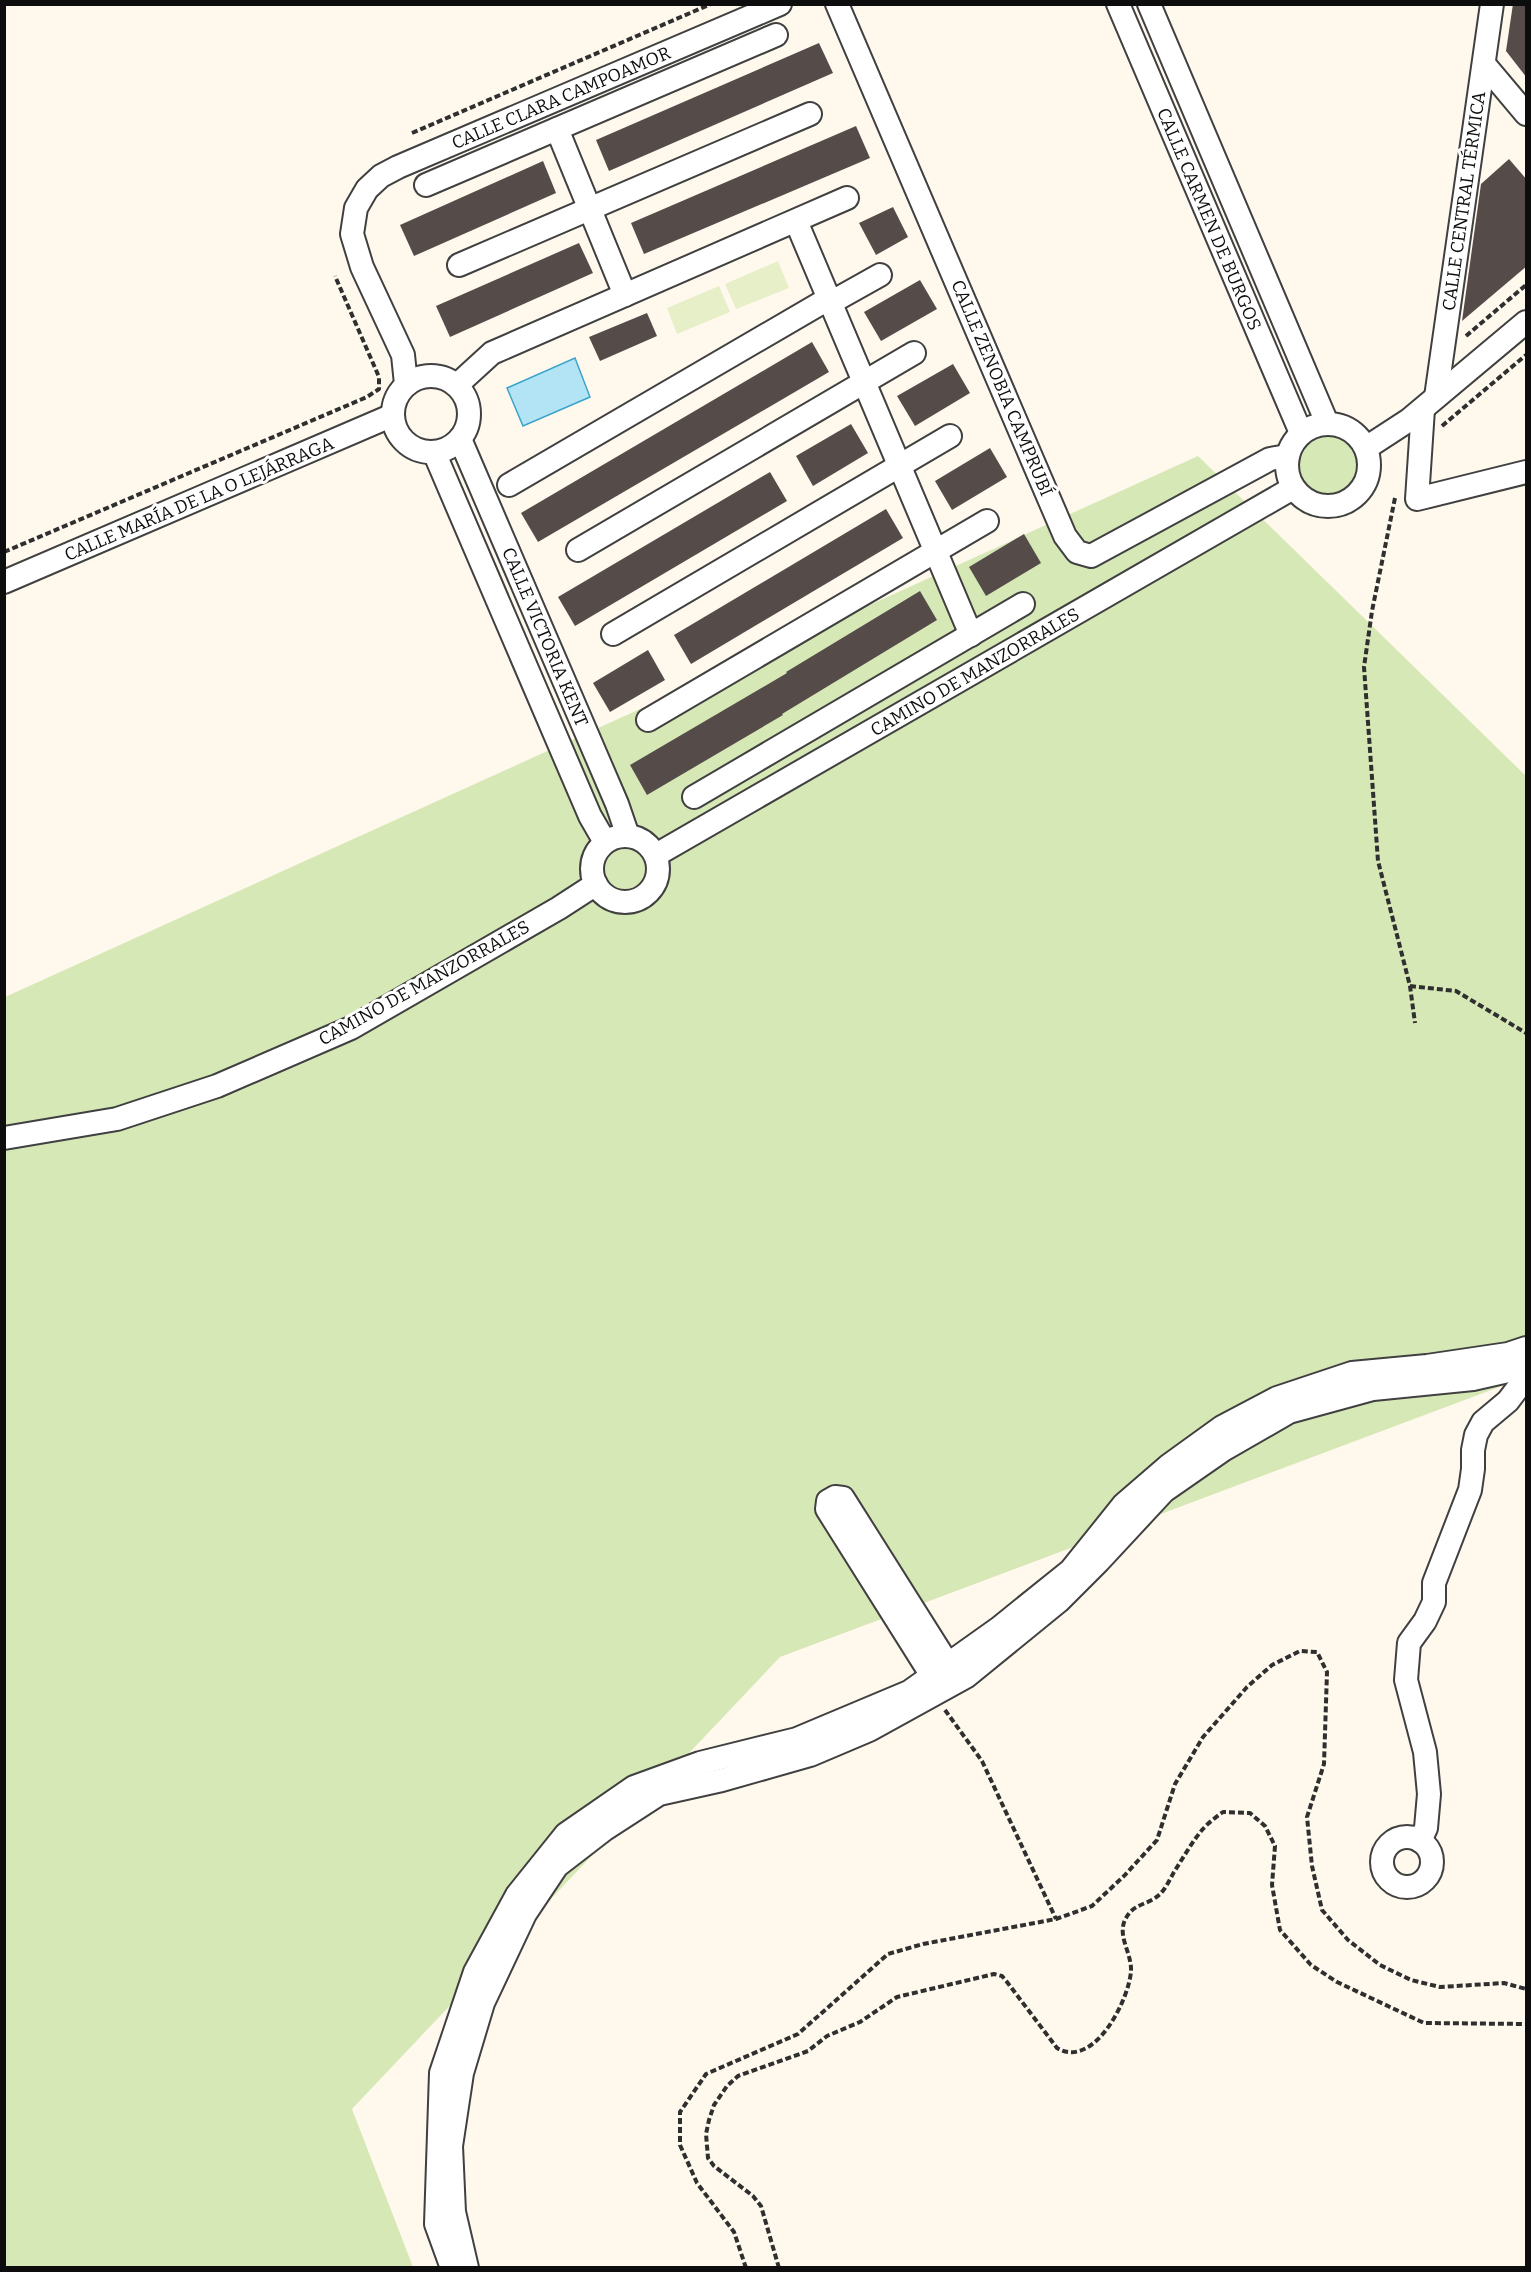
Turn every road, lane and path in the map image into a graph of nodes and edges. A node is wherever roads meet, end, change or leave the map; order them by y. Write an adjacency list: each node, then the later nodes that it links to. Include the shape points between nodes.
1 (711, 4): 12 (path)
2 (780, 4): 25 (street, CALLE CLARA CAMPOAMOR, via 399,167 367,189 356,208 352,234 362,267)
3 (837, 4): 41 (street, CALLE ZENOBIA CAMPRUBÍ, via 1065,536 1077,552 1091,556 1270,459)
4 (1118, 4): 35 (street, CALLE CARMEN DE BURGOS)
5 (1149, 4): 34 (street, CALLE CARMEN DE BURGOS)
6 (1492, 4): 8 (street, CALLE CENTRAL TÉRMICA)
7 (776, 35): 11 (street)
8 (1484, 64): 10 (street); 27 (street, CALLE CENTRAL TÉRMICA)
9 (810, 114): 15 (street)
10 (1527, 114)
11 (557, 129): 13 (street); 15 (street)
12 (412, 133)
13 (426, 186)
14 (847, 198): 16 (street)
15 (590, 208): 17 (street); 21 (street)
16 (796, 221): 21 (street); 22 (street)
17 (459, 265)
18 (880, 275): 22 (street)
19 (335, 276): 49 (path, via 379,376 379,388 367,397)
20 (1527, 285): 27 (path)
21 (625, 295): 31 (street, via 492,353)
22 (829, 301): 29 (street); 44 (street)
23 (1527, 321): 32 (street)
24 (914, 353): 29 (street)
25 (403, 355): 28 (street); 30 (street)
26 (1527, 355): 38 (path)
27 (1442, 356): 32 (street, CALLE CENTRAL TÉRMICA)
28 (428, 375): 30 (street); 31 (street)
29 (864, 382): 42 (street); 48 (street)
30 (406, 384): 33 (street, via 394,404)
31 (457, 385): 37 (street, via 465,394 470,418)
32 (1430, 403): 38 (street, CALLE CENTRAL TÉRMICA); 39 (street)
33 (393, 416): 40 (street, via 396,428 411,446); 51 (street, CALLE MARÍA DE LA O LEJÁRRAGA)
34 (1327, 423): 35 (street); 39 (street, via 1350,430)
35 (1301, 433): 41 (street)
36 (950, 436): 42 (street)
37 (460, 439): 40 (street, via 453,446); 57 (street, CALLE VICTORIA KENT)
38 (1421, 444): 43 (street, CALLE CENTRAL TÉRMICA, via 1418,499)
39 (1366, 448): 45 (street, via 1369,475 1354,498 1328,507 1303,498)
40 (434, 452): 58 (street, CALLE VICTORIA KENT, via 590,816)
41 (1288, 456): 45 (street)
42 (899, 466): 50 (street); 53 (street)
43 (1527, 472)
44 (509, 485)
45 (1293, 488): 59 (street, CAMINO DE MANZORRALES)
46 (1396, 490): 61 (path, via 1364,667 1378,861)
47 (987, 522): 50 (street)
48 (578, 550)
49 (4, 552)
50 (936, 552): 54 (street); 55 (street)
51 (4, 582)
52 (1023, 604): 54 (street)
53 (613, 634)
54 (971, 635): 56 (street)
55 (648, 720)
56 (694, 797)
57 (628, 836): 58 (street); 59 (street, via 645,842)
58 (605, 842): 60 (street, via 593,861)
59 (656, 855): 60 (street, via 658,878 645,896 634,901 612,900)
60 (596, 884): 64 (street, CAMINO DE MANZORRALES, via 351,1028 217,1086 117,1119)
61 (1410, 986): 62 (path); 63 (path, via 1456,991)
62 (1415, 1023)
63 (1527, 1033)
64 (4, 1138)
65 (1523, 1359): 66 (street, via 1473,1379 1373,1389 1289,1412 1223,1450 1164,1491 1059,1601 967,1676); 67 (street, via 1524,1380 1508,1401 1483,1422 1476,1436 1470,1490 1434,1583 1434,1602 1409,1643 1406,1680 1425,1752 1429,1794 1426,1828)
66 (943, 1681): 66 (street, via 843,1498 828,1501 827,1509); 68 (path); 71 (street, via 869,1730 810,1755 659,1794 557,1866 525,1914 483,2003 462,2073 451,2146)
67 (1420, 1841)
68 (1056, 1919): 69 (path, via 1092,1906 1157,1840 1175,1784 1203,1737 1247,1687 1272,1665 1300,1651 1317,1652 1327,1672 1324,1764 1307,1817 1322,1910 1348,1940 1380,1965 1411,1980 1440,1987 1504,1983); 72 (path, via 888,1954 798,2034 706,2074 680,2112 680,2145 697,2183 734,2232)
69 (1527, 1989)
70 (1527, 2024): 73 (path, via 1424,2023 1337,1982 1311,1965 1281,1930 1272,1885 1275,1846 1264,1826 1250,1813 1223,1812 1203,1828 1159,1895 1134,1907 1125,1919 1122,1931 1131,1971 1128,1989 1107,2031 1084,2050 1076,2054 1057,2048 1002,1976 994,1974 897,1997 808,2051 738,2076 727,2086 709,2120 708,2158 761,2206)
71 (455, 2265)
72 (746, 2268)
73 (779, 2268)

